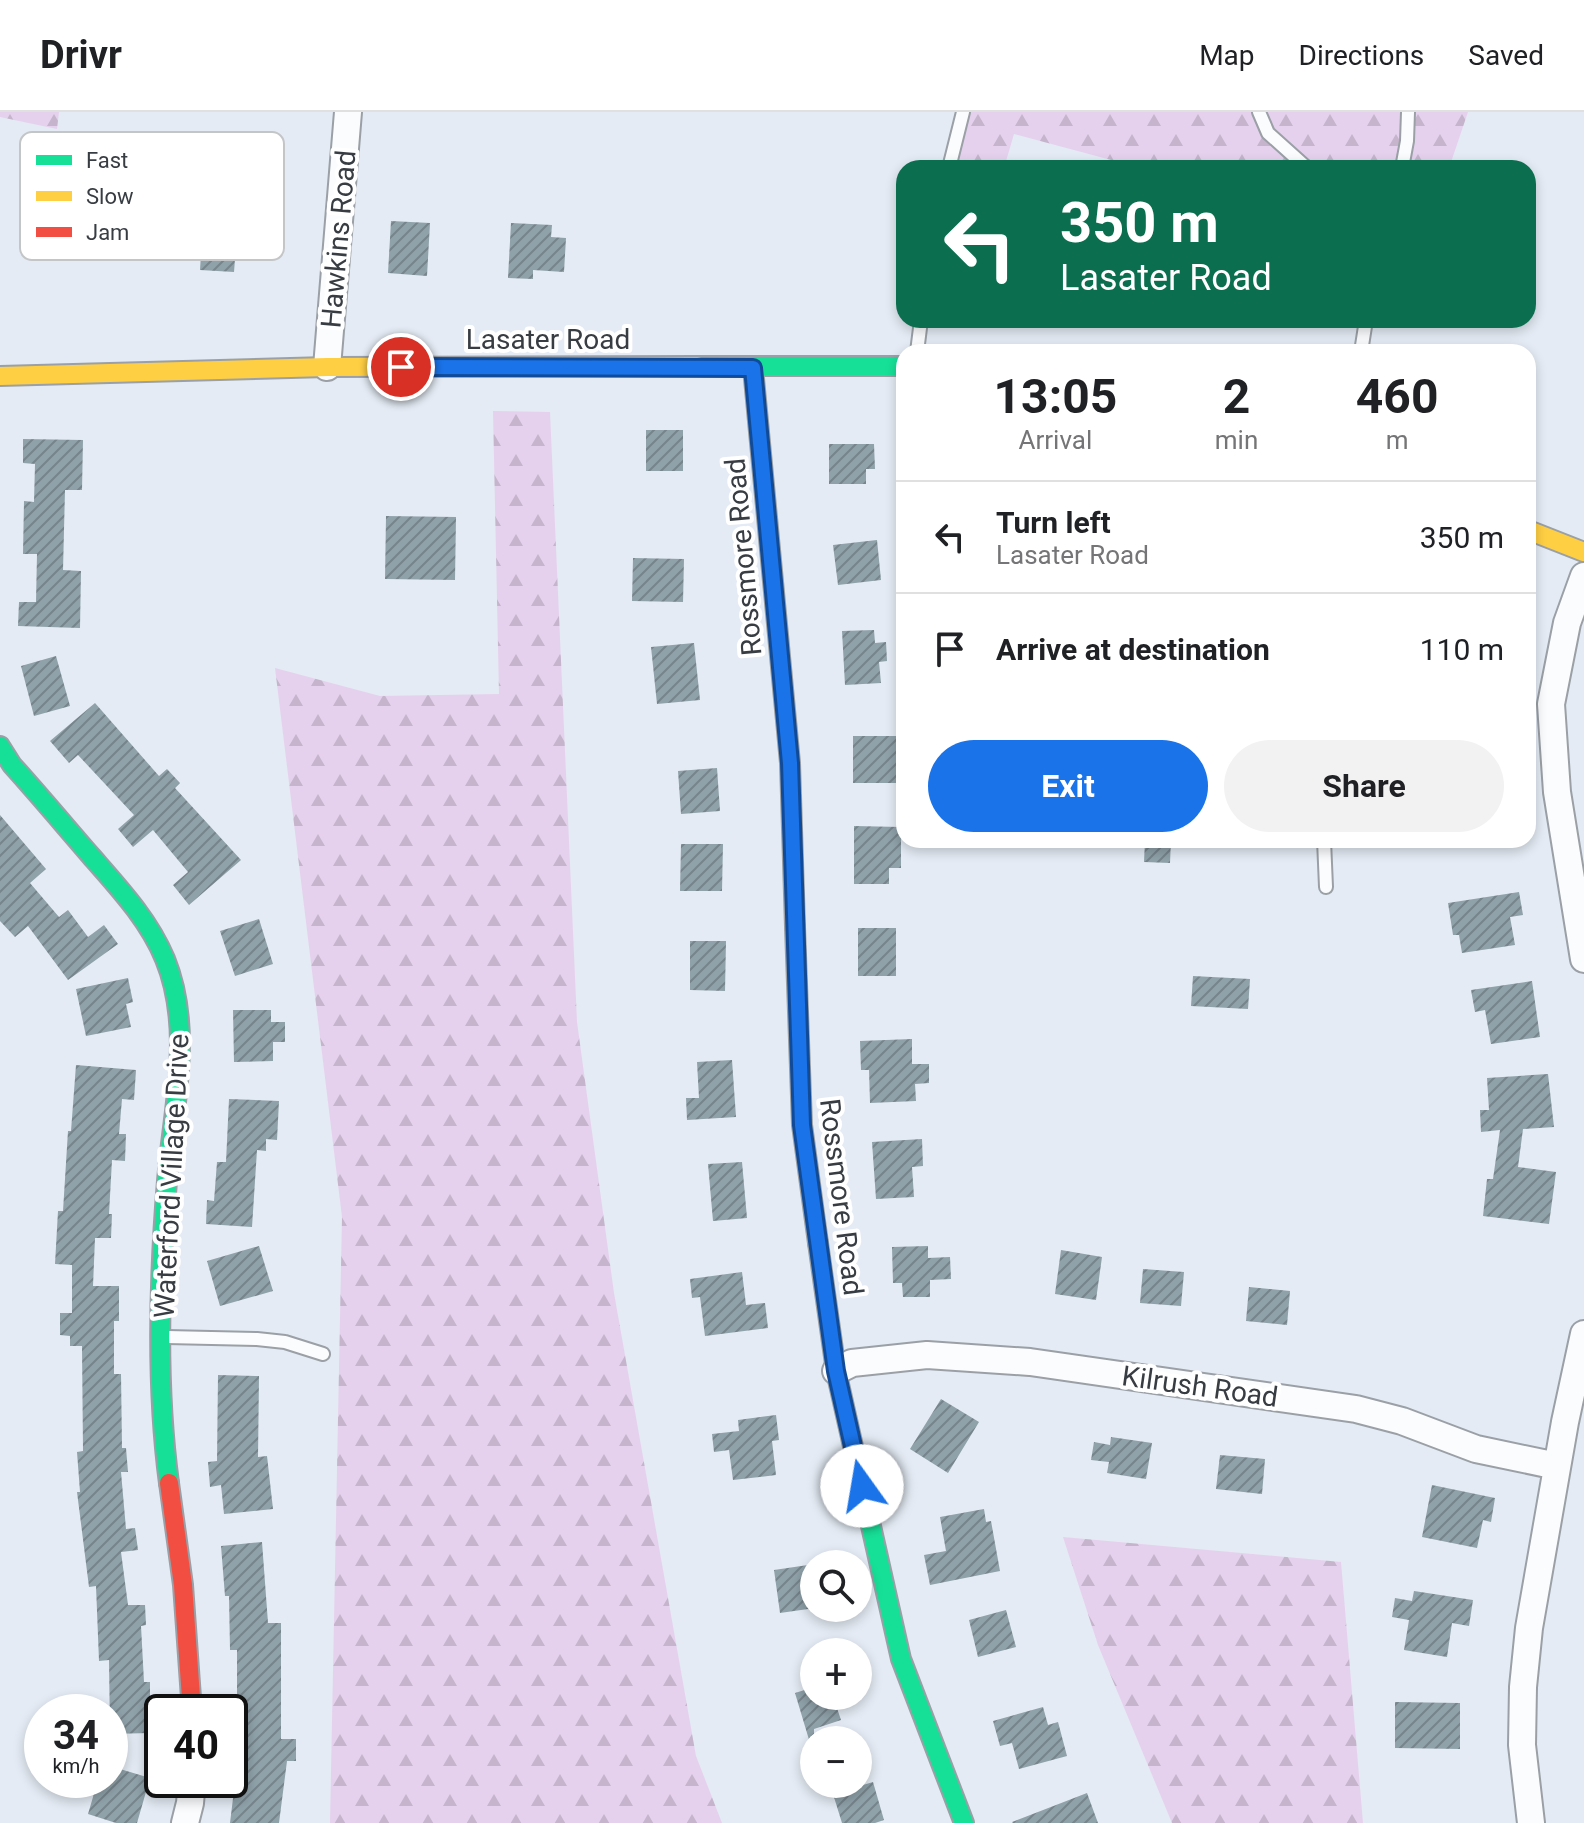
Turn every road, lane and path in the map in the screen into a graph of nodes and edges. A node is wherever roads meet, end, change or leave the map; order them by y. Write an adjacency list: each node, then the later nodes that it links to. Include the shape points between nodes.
1 (348, 112): 9 (street, Hawkins Road)
2 (963, 112): 5 (lane)
3 (1259, 112): 6 (lane, via 1268,133)
4 (1408, 112): 7 (lane)
5 (951, 160)
6 (1298, 160)
7 (1403, 160)
8 (896, 366): 10 (street, Lasater Road)
9 (327, 367): 10 (street, Lasater Road); 11 (street, Lasater Road)
10 (753, 368): 22 (street, Rossmore Road, via 790,763 802,1125)
11 (0, 376)
12 (1536, 533): 13 (street)
13 (1584, 552)
14 (1584, 576): 18 (street, via 1567,623 1551,704 1557,792)
15 (0, 746): 20 (street, Waterford Village Drive, via 135,907 171,974 180,1031 164,1222)
16 (1324, 848): 17 (lane)
17 (1326, 887)
18 (1584, 959)
19 (1584, 1334): 23 (street)
20 (164, 1337): 21 (lane, via 271,1341); 24 (street, Waterford Village Drive, via 164,1440 190,1641)
21 (323, 1354)
22 (836, 1371): 23 (street, Kilrush Road, via 852,1363 927,1355 1030,1362 1356,1409 1476,1449); 27 (street, Rossmore Road, via 901,1659)
23 (1557, 1466): 28 (street, via 1523,1687 1522,1745)
24 (191, 1694)
25 (190, 1798): 26 (street)
26 (185, 1823)
27 (964, 1823)
28 (1531, 1823)

